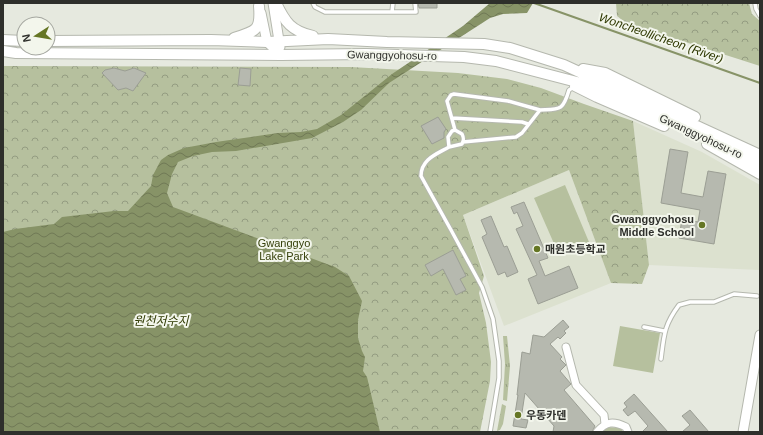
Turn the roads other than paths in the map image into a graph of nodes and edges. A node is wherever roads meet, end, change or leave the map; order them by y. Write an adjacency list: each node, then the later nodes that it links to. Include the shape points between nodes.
1 (273, 3): 12 (street)
2 (276, 3): 10 (main road, via 290,27 302,34)
3 (313, 3): 8 (lane, via 325,12)
4 (392, 3): 8 (lane)
5 (415, 3): 8 (lane, via 416,12)
6 (756, 3): 9 (lane)
7 (259, 4): 15 (main road, via 260,20 257,28); 16 (street)
8 (392, 12)
9 (760, 16)
10 (328, 39): 12 (main road, Gwanggyohosu-ro); 19 (main road, Gwanggyohosu-ro, via 484,44 510,48)
11 (3, 40): 13 (main road)
12 (279, 40): 16 (main road, Gwanggyohosu-ro); 18 (street)
13 (16, 41)
14 (56, 41): 15 (main road, Gwanggyohosu-ro)
15 (225, 41): 16 (main road, Gwanggyohosu-ro)
16 (267, 42): 18 (street)
17 (3, 51): 18 (main road, Gwanggyohosu-ro)
18 (281, 55): 20 (main road, Gwanggyohosu-ro, via 464,57 496,61)
19 (564, 65): 28 (main road, via 605,73); 29 (main road, Gwanggyohosu-ro)
20 (559, 78): 21 (main road); 30 (main road, Gwanggyohosu-ro, via 600,88)
21 (576, 87): 22 (lane, via 569,90 562,107); 31 (main road, via 705,143)
22 (540, 110): 23 (lane, via 508,101 454,94 447,102); 24 (lane)
23 (452, 118): 24 (lane); 25 (lane)
24 (528, 124): 26 (lane, via 516,137)
25 (455, 130): 26 (lane, via 464,137); 27 (lane, via 448,137)
26 (463, 142): 27 (lane, via 458,146)
27 (449, 147): 39 (lane, via 425,162 421,176 482,287 493,319 499,378)
28 (760, 148)
29 (760, 155)
30 (760, 164)
31 (760, 174)
32 (757, 296): 34 (lane, via 734,294 714,302 690,302 679,305)
33 (644, 327): 34 (lane)
34 (664, 331): 37 (lane)
35 (760, 335): 42 (street)
36 (566, 347): 38 (street, via 576,385 604,415)
37 (660, 359)
38 (605, 424): 40 (street); 41 (street, via 612,422 622,425)
39 (490, 432)
40 (598, 432)
41 (628, 432)
42 (743, 432)

